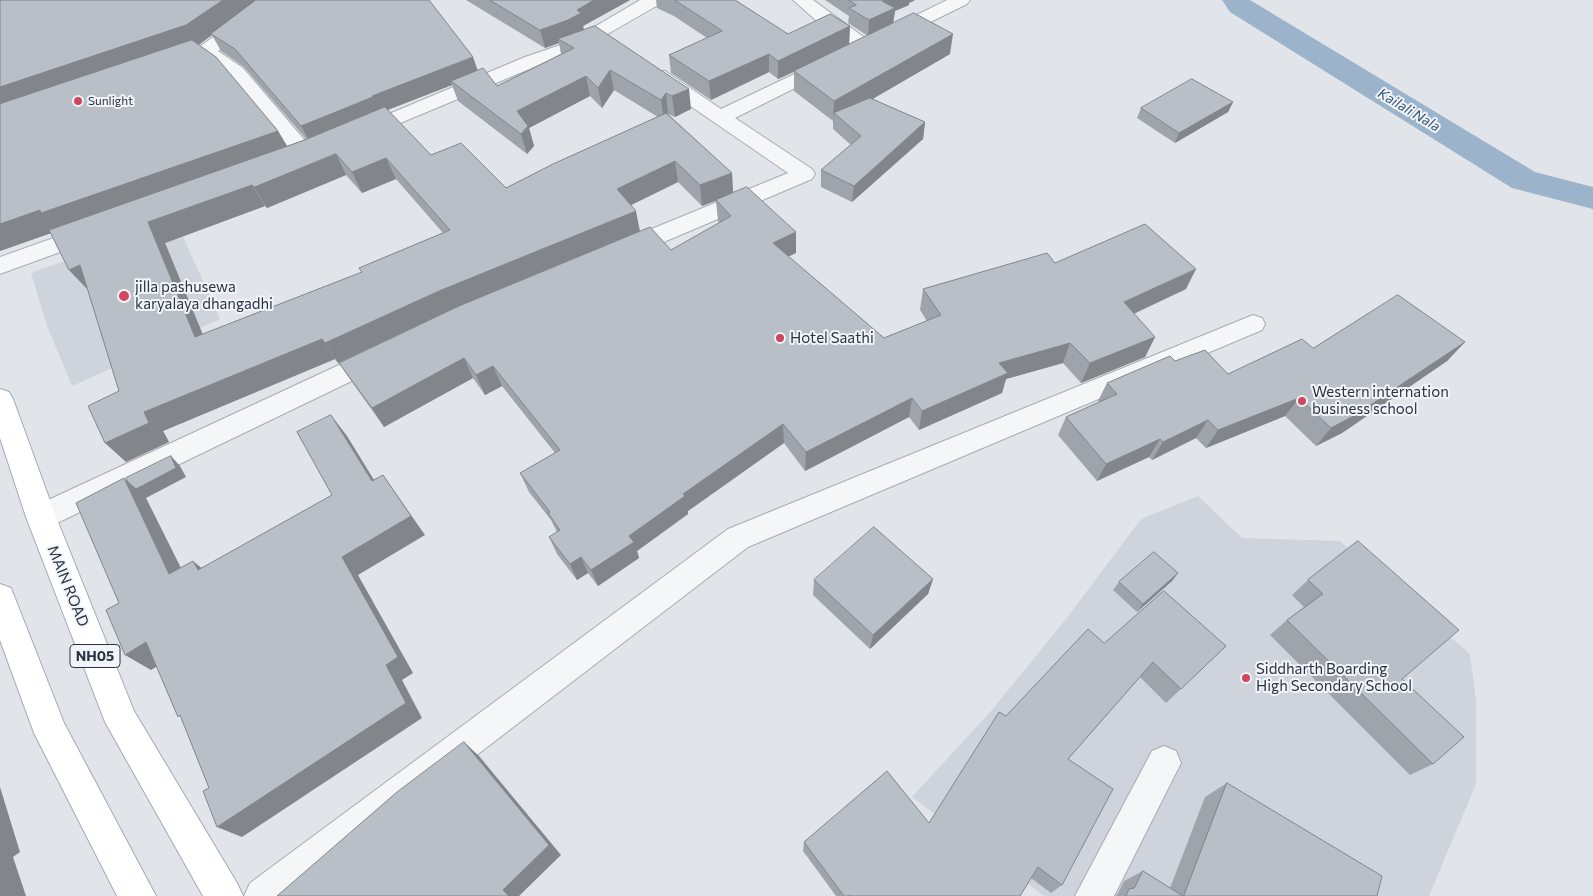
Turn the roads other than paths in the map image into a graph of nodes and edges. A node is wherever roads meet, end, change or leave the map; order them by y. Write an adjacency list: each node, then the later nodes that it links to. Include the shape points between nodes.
1 (278, 0): 7 (street)
2 (654, 0): 5 (street)
3 (802, 0): 8 (street, via 825,19)
4 (962, 0): 8 (street)
5 (570, 48): 6 (street, via 602,37); 7 (street, via 315,151 236,72)
6 (617, 48)
7 (206, 51): 10 (street)
8 (853, 53): 11 (street)
9 (641, 64): 11 (street)
10 (151, 70)
11 (720, 117): 13 (street, via 804,174)
12 (111, 225): 14 (street)
13 (604, 258)
14 (0, 266)
15 (1253, 324): 23 (street, via 738,538)
16 (405, 344): 18 (street)
17 (0, 399): 18 (main road, MAIN ROAD / NH05)
18 (41, 517): 22 (main road, MAIN ROAD / NH05, via 122,722)
19 (0, 598): 21 (main road, via 51,732)
20 (1164, 763): 24 (street)
21 (137, 896)
22 (224, 896)
23 (263, 896)
24 (1094, 896)

